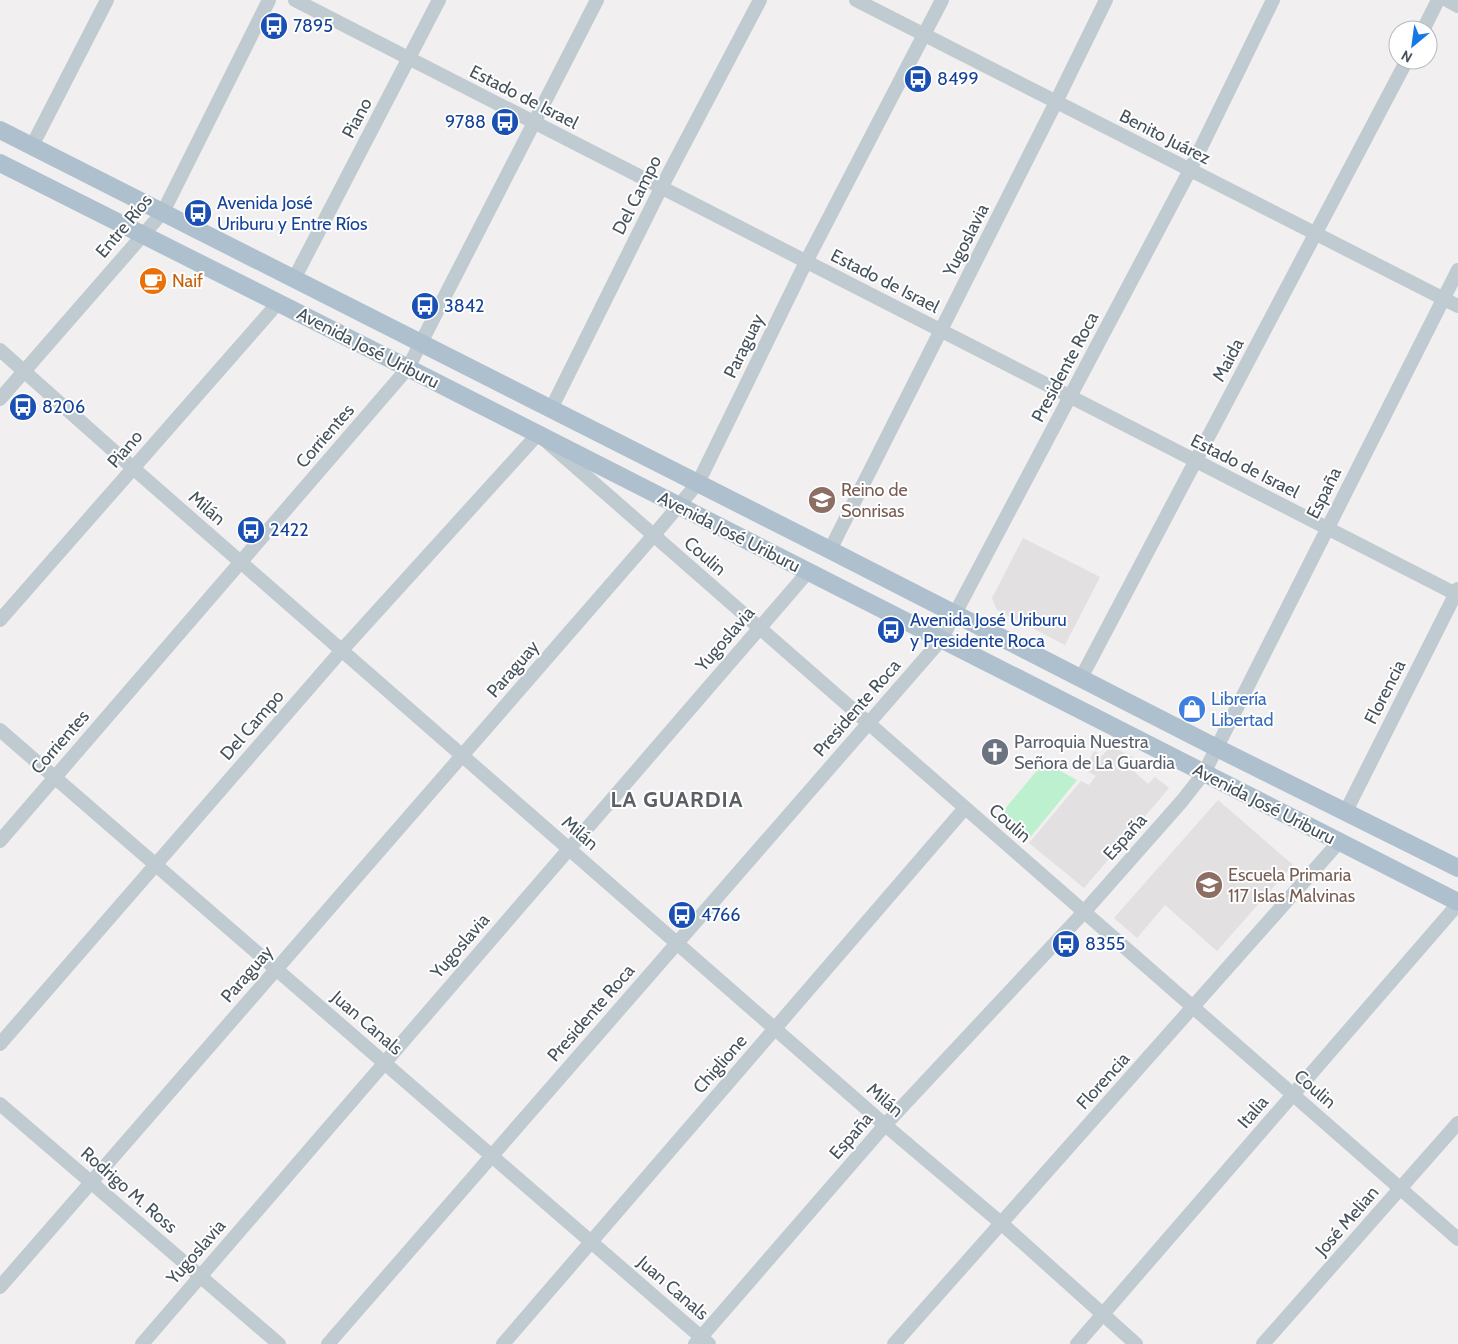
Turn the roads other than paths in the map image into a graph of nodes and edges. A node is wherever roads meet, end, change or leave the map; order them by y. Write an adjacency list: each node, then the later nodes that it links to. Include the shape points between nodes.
1 (107, 0): 21 (street)
2 (269, 0): 25 (street, Entre Ríos)
3 (295, 0): 16 (street, Estado de Israel)
4 (439, 0): 16 (street, Piano)
5 (597, 0): 19 (street, Corrientes)
6 (760, 0): 24 (street, Del Campo)
7 (856, 0): 15 (street, Benito Juárez)
8 (942, 0): 15 (street, Paraguay)
9 (1106, 0): 18 (street, Yugoslavia)
10 (1273, 0): 23 (street, Presidente Roca)
11 (1438, 0): 14 (street)
12 (1447, 0): 13 (street)
13 (1458, 6)
14 (1428, 20)
15 (924, 34): 18 (street, Benito Juárez); 28 (street, Paraguay)
16 (409, 59): 19 (street, Estado de Israel); 30 (street, Piano)
17 (1402, 70): 27 (street, Maida)
18 (1056, 102): 23 (street, Benito Juárez); 34 (street, Yugoslavia)
19 (534, 123): 24 (street, Estado de Israel); 35 (street, Corrientes)
20 (0, 130): 21 (main road, Avenida José Uriburu)
21 (32, 146): 25 (main road, Avenida José Uriburu)
22 (0, 163): 26 (main road, Avenida José Uriburu)
23 (1190, 170): 27 (street, Benito Juárez); 39 (street, Presidente Roca)
24 (661, 188): 28 (street, Estado de Israel); 41 (street, Del Campo)
25 (163, 212): 26 (street, Entre Ríos); 30 (main road, Avenida José Uriburu)
26 (142, 234): 32 (main road, Avenida José Uriburu); 38 (street, Entre Ríos)
27 (1315, 234): 31 (street, Benito Juárez); 43 (street, Maida)
28 (806, 262): 34 (street, Estado de Israel); 45 (street, Paraguay)
29 (1458, 270): 31 (street, España)
30 (294, 278): 35 (main road, Avenida José Uriburu)
31 (1444, 298): 33 (street, Benito Juárez); 47 (street, España)
32 (278, 303): 37 (main road, Avenida José Uriburu); 44 (street, Piano)
33 (1458, 306)
34 (941, 331): 39 (street, Estado de Israel); 49 (street, Yugoslavia)
35 (421, 343): 37 (street, Corrientes); 41 (main road, Avenida José Uriburu)
36 (0, 350): 38 (street, Milán)
37 (408, 368): 42 (main road, Avenida José Uriburu); 50 (street, Corrientes)
38 (24, 371): 40 (street, Entre Ríos); 44 (street, Milán)
39 (1070, 397): 43 (street, Estado de Israel); 53 (street, Presidente Roca)
40 (0, 399)
41 (551, 409): 45 (main road, Avenida José Uriburu)
42 (538, 434): 46 (main road, Avenida José Uriburu); 48 (street, Coulin); 57 (street, Del Campo)
43 (1196, 461): 47 (street, Estado de Israel); 58 (street, Maida)
44 (133, 468): 50 (street, Milán); 54 (street, Piano)
45 (698, 483): 46 (street, Paraguay); 49 (main road, Avenida José Uriburu)
46 (679, 506): 48 (street, Paraguay); 51 (main road, Avenida José Uriburu)
47 (1328, 528): 52 (street, Estado de Israel); 61 (street, España)
48 (653, 536): 55 (street, Coulin); 62 (street, Paraguay)
49 (830, 550): 53 (main road, Avenida José Uriburu)
50 (241, 562): 57 (street, Milán); 64 (street, Corrientes)
51 (808, 572): 55 (street, Yugoslavia); 56 (main road, Avenida José Uriburu)
52 (1457, 593): 66 (street, Florencia)
53 (955, 614): 56 (street, Presidente Roca); 58 (main road, Avenida José Uriburu)
54 (0, 620)
55 (759, 628): 59 (street, Coulin); 69 (street, Yugoslavia)
56 (942, 640): 59 (street, Presidente Roca); 63 (main road, Avenida José Uriburu)
57 (342, 650): 62 (street, Milán); 70 (street, Del Campo)
58 (1081, 678): 61 (main road, Avenida José Uriburu)
59 (868, 724): 65 (street, Coulin); 74 (street, Presidente Roca)
60 (0, 730): 64 (street, Juan Canals)
61 (1217, 748): 63 (street, España); 66 (main road, Avenida José Uriburu)
62 (462, 755): 69 (street, Milán); 75 (street, Paraguay)
63 (1204, 773): 68 (main road, Avenida José Uriburu); 73 (street, España)
64 (55, 778): 67 (street, Corrientes); 70 (street, Juan Canals)
65 (965, 808): 73 (street, Coulin); 77 (street, Chiglione)
66 (1346, 811): 71 (main road, Avenida José Uriburu)
67 (0, 841)
68 (1339, 842): 72 (main road, Avenida José Uriburu); 76 (street, Florencia)
69 (569, 848): 74 (street, Milán); 79 (street, Yugoslavia)
70 (156, 865): 75 (street, Juan Canals); 78 (street, Del Campo)
71 (1458, 868)
72 (1458, 903): 80 (street, Italia)
73 (1084, 912): 76 (street, Coulin); 83 (street, España)
74 (677, 943): 77 (street, Milán); 84 (street, Presidente Roca)
75 (276, 970): 79 (street, Juan Canals); 85 (street, Paraguay)
76 (1193, 1007): 80 (street, Coulin); 87 (street, Florencia)
77 (775, 1028): 83 (street, Milán); 89 (street, Chiglione)
78 (0, 1044)
79 (384, 1063): 84 (street, Juan Canals); 90 (street, Yugoslavia)
80 (1293, 1095): 86 (street, Coulin); 92 (street, Italia)
81 (0, 1104): 85 (street, Rodrigo M. Ross)
82 (1458, 1123): 86 (street, José Melian)
83 (885, 1125): 87 (street, Milán); 93 (street, España)
84 (492, 1156): 89 (street, Juan Canals); 96 (street, Presidente Roca)
85 (91, 1182): 90 (street, Rodrigo M. Ross); 91 (street, Paraguay)
86 (1400, 1189): 88 (street, Coulin); 101 (street, José Melian)
87 (1001, 1224): 92 (street, Milán); 98 (street, Florencia)
88 (1458, 1239)
89 (591, 1242): 93 (street, Juan Canals); 97 (street, Chiglione)
90 (200, 1276): 94 (street, Yugoslavia); 95 (street, Rodrigo M. Ross)
91 (0, 1287)
92 (1102, 1314): 99 (street, Italia); 100 (street, Milán)
93 (702, 1342)
94 (142, 1344)
95 (279, 1344)
96 (328, 1344)
97 (503, 1344)
98 (894, 1344)
99 (1077, 1344)
100 (1136, 1344)
101 (1263, 1344)

